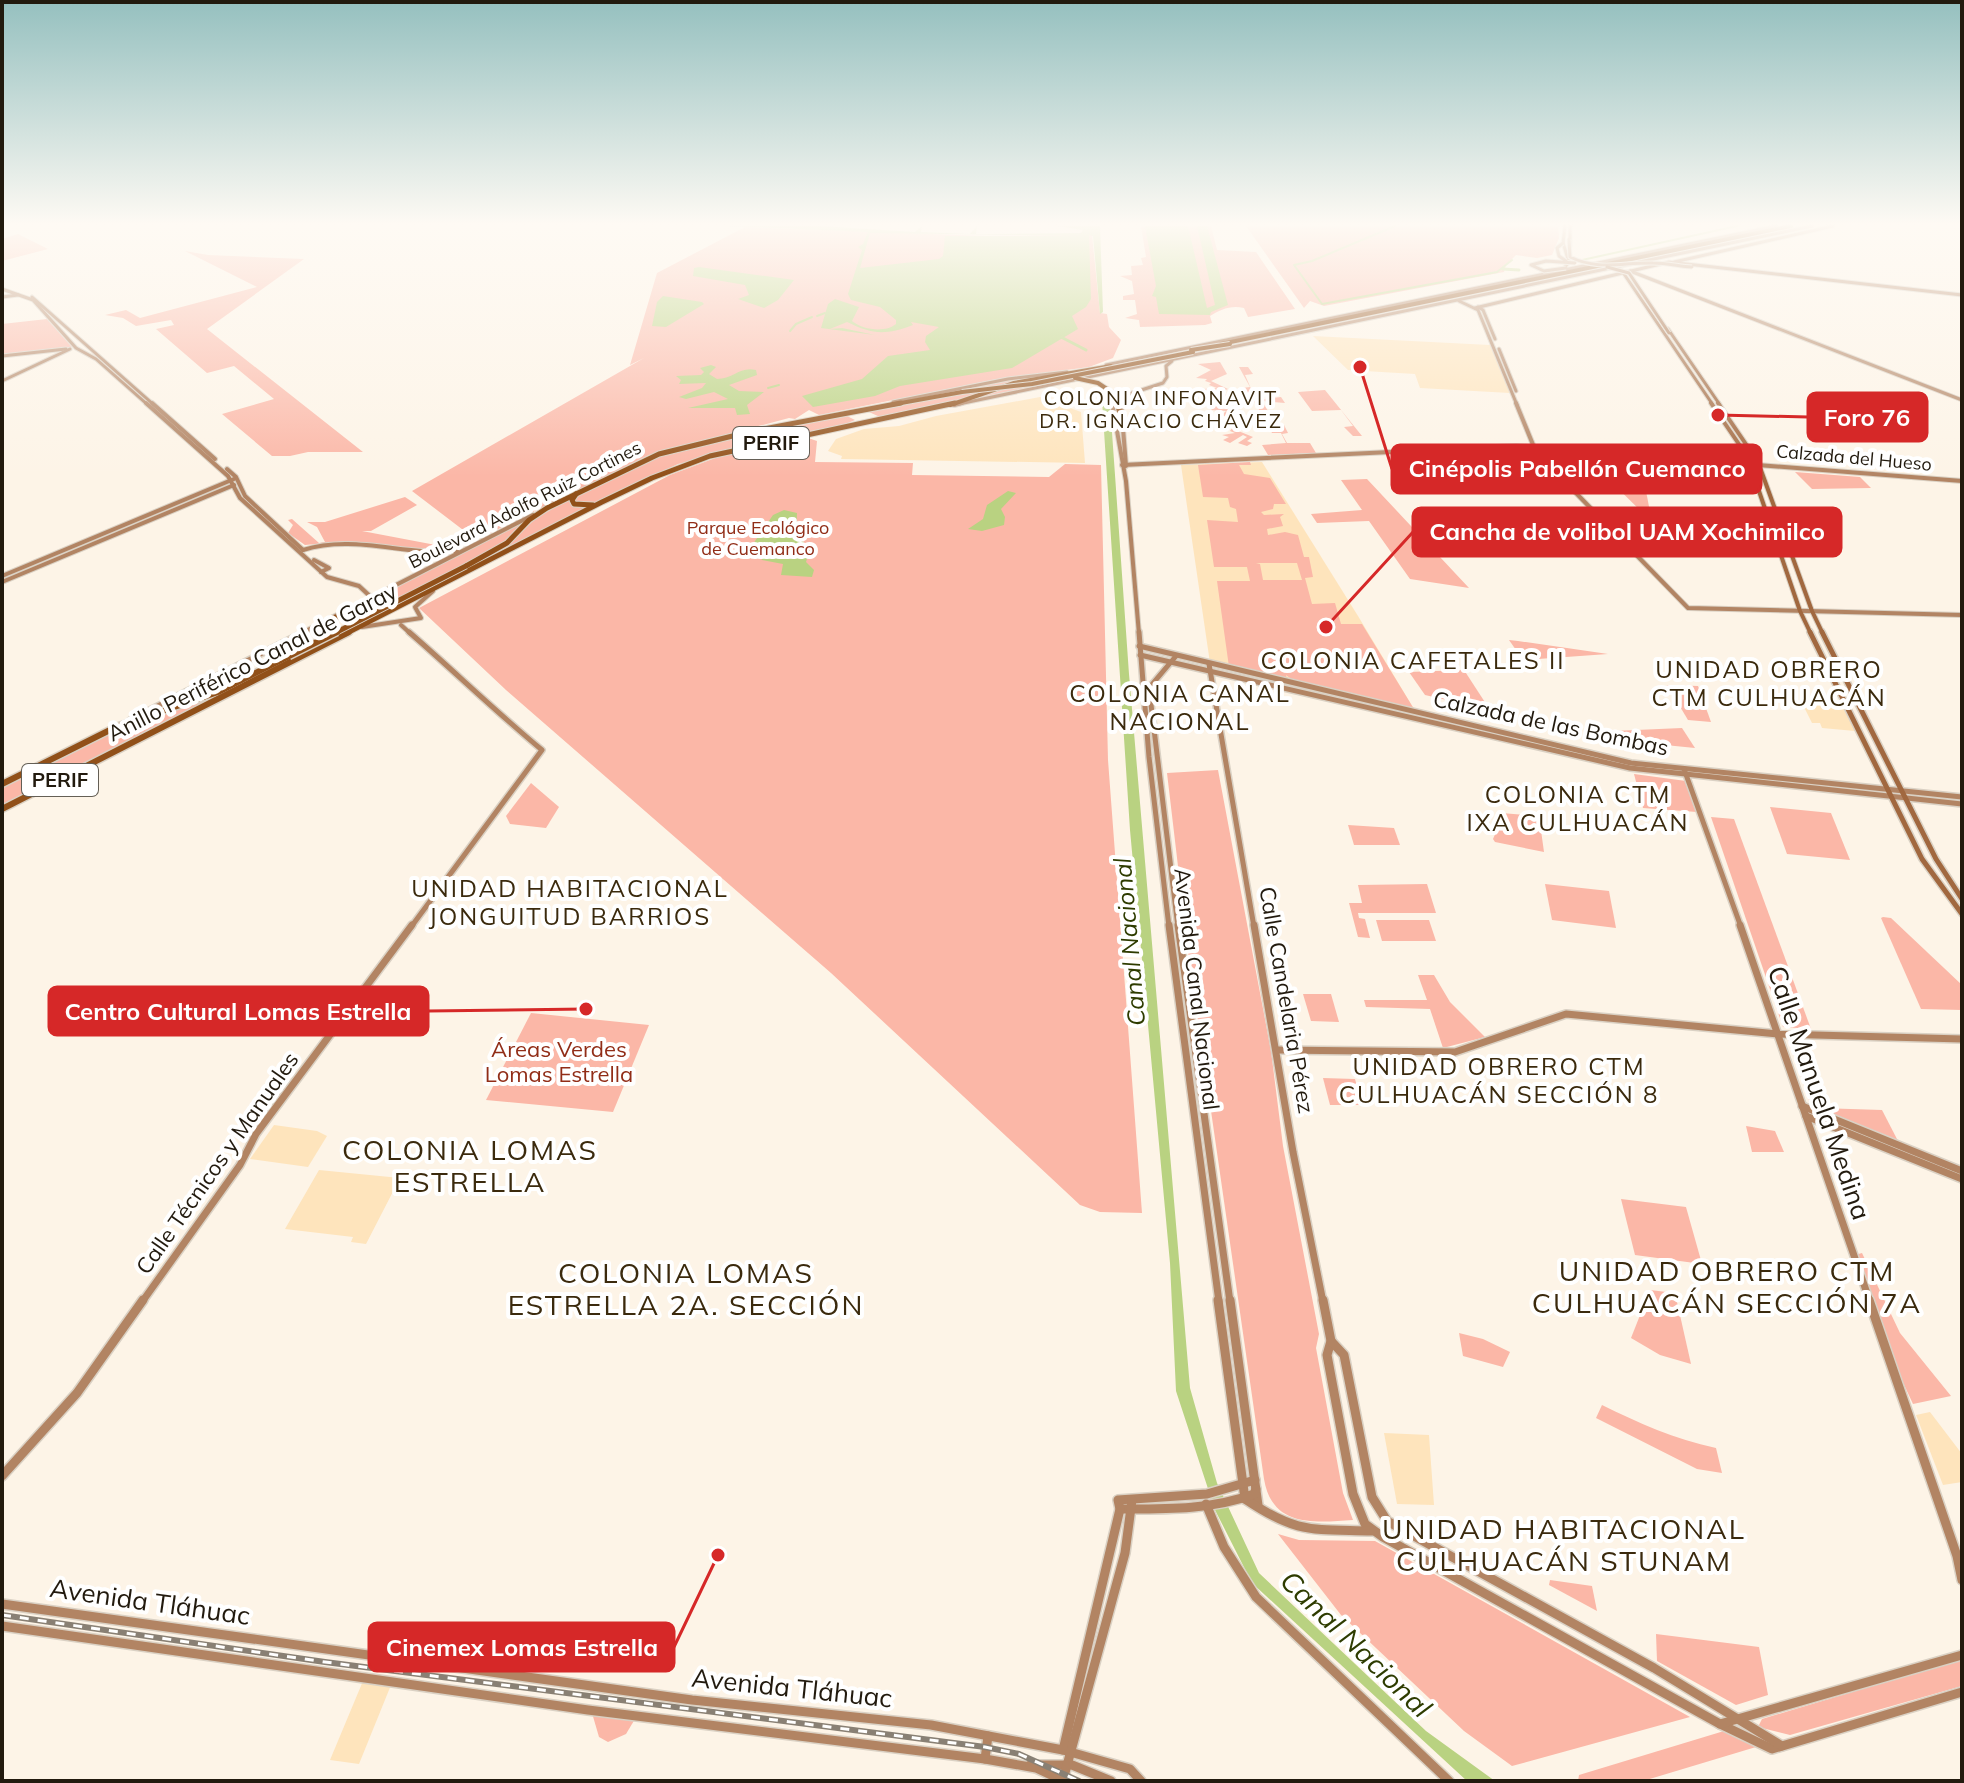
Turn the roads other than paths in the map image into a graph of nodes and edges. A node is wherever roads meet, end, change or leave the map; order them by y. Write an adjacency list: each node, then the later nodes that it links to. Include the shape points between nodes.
1 (41, 309): 21 (main road)
2 (49, 309): 20 (main road)
3 (1376, 309): 19 (main road, Boulevard Adolfo Ruiz Cortines)
4 (1381, 309): 16 (highway)
5 (1393, 309): 16 (highway)
6 (1400, 309): 33 (highway, bridge, via 999,386)
7 (1402, 309): 17 (highway)
8 (1415, 309): 17 (main road)
9 (1479, 309): 36 (main road)
10 (1648, 309): 14 (main road)
11 (1653, 309): 22 (main road, bridge)
12 (1655, 309): 15 (main road)
13 (1730, 309): 32 (main road)
14 (1650, 313): 15 (main road); 38 (main road)
15 (1658, 313): 22 (main road)
16 (1364, 315): 18 (highway)
17 (1355, 321): 27 (main road)
18 (1299, 328): 19 (highway); 31 (highway, bridge)
19 (1266, 332): 28 (main road, Boulevard Adolfo Ruiz Cortines / PERIF)
20 (77, 334): 21 (main road); 23 (main road)
21 (66, 337): 24 (main road)
22 (1680, 347): 39 (main road)
23 (93, 348): 25 (main road); 41 (main road)
24 (73, 349): 25 (main road); 26 (main road); 30 (main road)
25 (82, 352): 41 (main road, via 112,372)
26 (2, 356)
27 (1165, 363): 28 (main road, Boulevard Adolfo Ruiz Cortines / PERIF); 35 (main road, via 1163,383 1120,397)
28 (1117, 367): 29 (main road, Boulevard Adolfo Ruiz Cortines / PERIF); 34 (main road, Boulevard Adolfo Ruiz Cortines / PERIF, via 1008,379)
29 (1077, 380): 33 (main road, Boulevard Adolfo Ruiz Cortines / PERIF); 37 (main road, Avenida Canal Nacional, via 1096,383 1112,394)
30 (2, 381)
31 (1039, 383): 34 (highway, bridge); 35 (highway, bridge, via 1094,381 1113,393)
32 (1962, 401)
33 (948, 406): 43 (highway, Boulevard Adolfo Ruiz Cortines / PERIF, via 710,456)
34 (851, 411): 42 (highway, Boulevard Adolfo Ruiz Cortines / PERIF, via 683,447)
35 (1120, 413): 37 (main road, Avenida Canal Nacional)
36 (1536, 448): 37 (main road, Calzada del Hueso); 37 (main road, Calzada del Hueso, via 1485,446); 38 (main road, Calzada del Hueso); 58 (main road, via 1688,608)
37 (1124, 465): 64 (main road, Avenida Canal Nacional)
38 (1750, 465): 39 (main road, Calzada del Hueso); 58 (main road)
39 (1760, 466): 40 (main road, Calzada del Hueso); 59 (main road)
40 (1962, 482)
41 (233, 483): 44 (main road); 46 (main road); 49 (main road); 54 (main road, via 240,498)
42 (577, 492): 43 (highway, via 572,500 577,505); 45 (highway, Boulevard Adolfo Ruiz Cortines / PERIF)
43 (602, 502): 53 (highway, Boulevard Adolfo Ruiz Cortines / PERIF)
44 (163, 508): 46 (main road); 47 (main road)
45 (547, 508): 52 (main road, Boulevard Adolfo Ruiz Cortines / PERIF); 67 (highway, Boulevard Adolfo Ruiz Cortines / PERIF, bridge, via 507,543 289,656 218,692)
46 (170, 511): 48 (main road)
47 (135, 520): 48 (main road); 55 (main road)
48 (142, 523): 55 (main road)
49 (297, 544): 50 (main road); 51 (main road)
50 (315, 546): 51 (main road); 52 (main road)
51 (303, 550): 54 (main road, via 329,568)
52 (464, 550): 57 (main road, Boulevard Adolfo Ruiz Cortines / PERIF)
53 (486, 563): 56 (highway, Boulevard Adolfo Ruiz Cortines / PERIF); 57 (highway, via 399,604 382,605)
54 (321, 572): 57 (main road, via 359,586)
55 (2, 579)
56 (433, 591): 62 (main road, via 415,607 421,618); 63 (highway, Anillo Periférico Canal de Garay / PERIF)
57 (372, 598): 61 (main road, Anillo Periférico Canal de Garay / PERIF)
58 (1800, 611): 59 (main road); 70 (main road)
59 (1812, 611): 60 (main road); 71 (main road)
60 (1962, 617)
61 (330, 619): 63 (highway, via 358,612 366,615); 67 (main road, Anillo Periférico Canal de Garay / PERIF)
62 (403, 624): 63 (main road); 91 (main road, Calle Técnicos y Manuales, via 542,750 256,1134 240,1165 77,1393)
63 (364, 625): 76 (highway, Anillo Periférico Canal de Garay / PERIF)
64 (1140, 650): 65 (main road, Calzada de las Bombas); 79 (main road, Avenida Canal Nacional)
65 (1175, 659): 66 (main road, Calzada de las Bombas); 80 (main road, Avenida Canal Nacional, via 1149,688)
66 (1210, 668): 68 (main road, Calzada de las Bombas, via 1618,766); 83 (main road, Calle Candelaria Pérez)
67 (116, 727): 69 (highway, Anillo Periférico Canal de Garay / PERIF)
68 (1686, 775): 70 (main road, Calzada de las Bombas); 72 (main road, Calzada de las Bombas); 81 (main road, Calle Manuela Medina)
69 (2, 784)
70 (1887, 789): 71 (main road, Calzada de las Bombas); 72 (main road)
71 (1903, 791): 73 (main road, Calzada de las Bombas); 74 (main road)
72 (1892, 797): 74 (main road, Calzada de las Bombas); 78 (main road, via 1933,879)
73 (1962, 797)
74 (1907, 799): 75 (main road, Calzada de las Bombas); 77 (main road)
75 (1962, 804)
76 (2, 809)
77 (1962, 899)
78 (1962, 914)
79 (1174, 970): 80 (main road); 86 (main road, Avenida Canal Nacional)
80 (1185, 971): 87 (main road, Avenida Canal Nacional)
81 (1778, 1034): 82 (main road); 83 (main road, via 1566,1014 1455,1052); 84 (main road, Calle Manuela Medina)
82 (1962, 1039)
83 (1278, 1050): 90 (main road, Calle Candelaria Pérez)
84 (1802, 1106): 85 (main road, Calle Manuela Medina); 88 (main road)
85 (1806, 1116): 89 (main road); 101 (main road, Calle Manuela Medina)
86 (1200, 1166): 87 (main road); 92 (main road, Avenida Canal Nacional)
87 (1212, 1166): 93 (main road, Avenida Canal Nacional)
88 (1962, 1171)
89 (1962, 1179)
90 (1331, 1341): 98 (main road, Calle Candelaria Pérez, via 1327,1355 1353,1494 1360,1517); 107 (main road, Calle Candelaria Pérez, via 1344,1355 1372,1497 1387,1521)
91 (2, 1476)
92 (1243, 1483): 93 (main road); 94 (main road, Avenida Canal Nacional); 95 (main road)
93 (1256, 1484): 94 (main road, via 1254,1494); 97 (main road, Avenida Canal Nacional)
94 (1245, 1499): 95 (main road); 97 (main road)
95 (1207, 1500): 96 (main road); 117 (main road, via 1224,1547 1256,1597)
96 (1132, 1504): 99 (main road, via 1119,1505); 100 (main road)
97 (1258, 1505): 98 (main road, via 1278,1521 1301,1529)
98 (1372, 1531): 108 (main road)
99 (1110, 1549): 100 (main road); 111 (main road)
100 (1125, 1553): 111 (main road)
101 (1960, 1560): 102 (main road, Calle Manuela Medina)
102 (1962, 1580)
103 (2, 1604): 109 (main road, Avenida Tláhuac)
104 (2, 1626): 112 (main road, Avenida Tláhuac, via 577,1709)
105 (1962, 1655): 107 (main road)
106 (1962, 1692): 110 (main road)
107 (1740, 1718): 108 (main road); 110 (main road, Calle Candelaria Pérez)
108 (1720, 1724): 110 (main road)
109 (988, 1736): 111 (main road, Avenida Tláhuac); 112 (main road)
110 (1777, 1747)
111 (1068, 1755): 113 (main road); 114 (main road); 115 (main road); 116 (main road, Avenida Tláhuac, via 1130,1769)
112 (985, 1759): 113 (main road, Avenida Tláhuac)
113 (1027, 1765): 114 (main road, Avenida Tláhuac)
114 (1064, 1781)
115 (1111, 1781)
116 (1141, 1781)
117 (1449, 1781)

